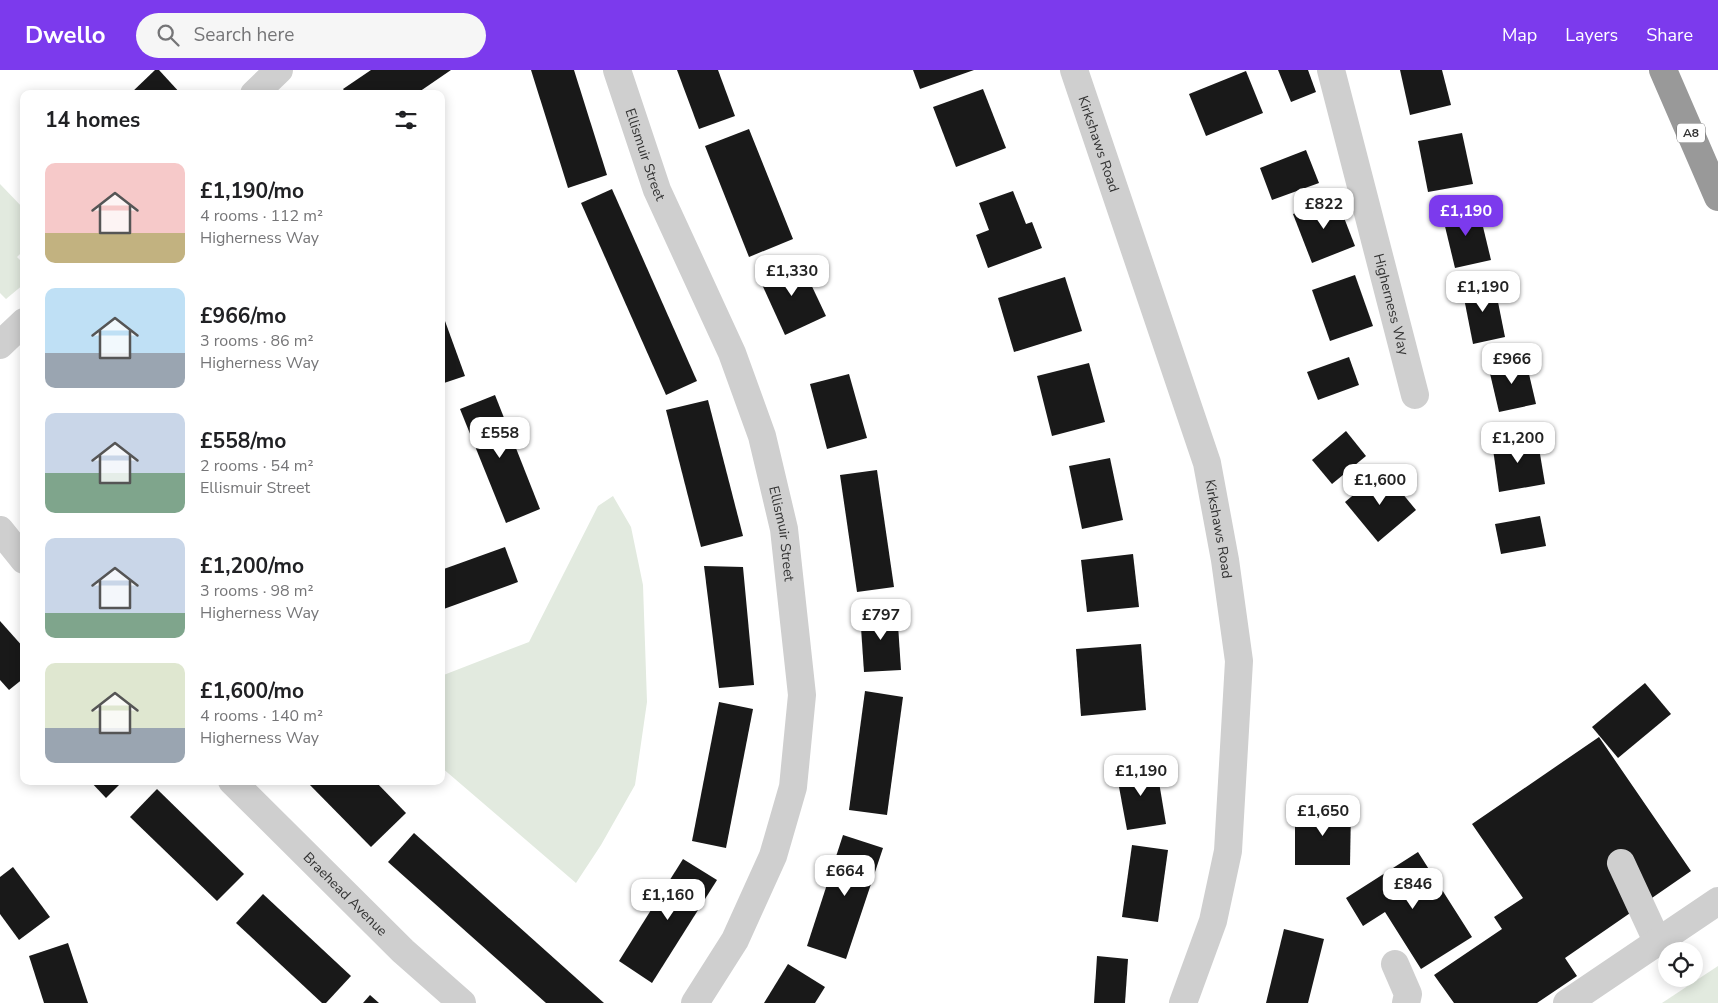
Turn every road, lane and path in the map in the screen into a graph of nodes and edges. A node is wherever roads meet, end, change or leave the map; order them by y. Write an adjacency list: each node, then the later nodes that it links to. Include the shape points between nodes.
1 (279, 70): 6 (street)
2 (617, 70): 18 (street, Ellismuir Street, via 657,190 732,353 762,436 784,529 802,695 793,787 773,856 735,940)
3 (1074, 70): 19 (street, Kirkshaws Road, via 1207,463 1239,661 1228,851 1213,921)
4 (1331, 70): 8 (street, Higherness Way)
5 (1663, 70): 7 (highway, A8)
6 (258, 90)
7 (1718, 196)
8 (1415, 395)
9 (0, 530): 10 (street)
10 (20, 555)
11 (236, 785): 17 (street, Braehead Avenue, via 404,951)
12 (1621, 863): 15 (street)
13 (1718, 901): 14 (street)
14 (1659, 942)
15 (1658, 943): 21 (street)
16 (1395, 964): 20 (street, via 1408,994)
17 (462, 1003)
18 (695, 1003)
19 (1182, 1003)
20 (1406, 1003)
21 (1567, 1003)

